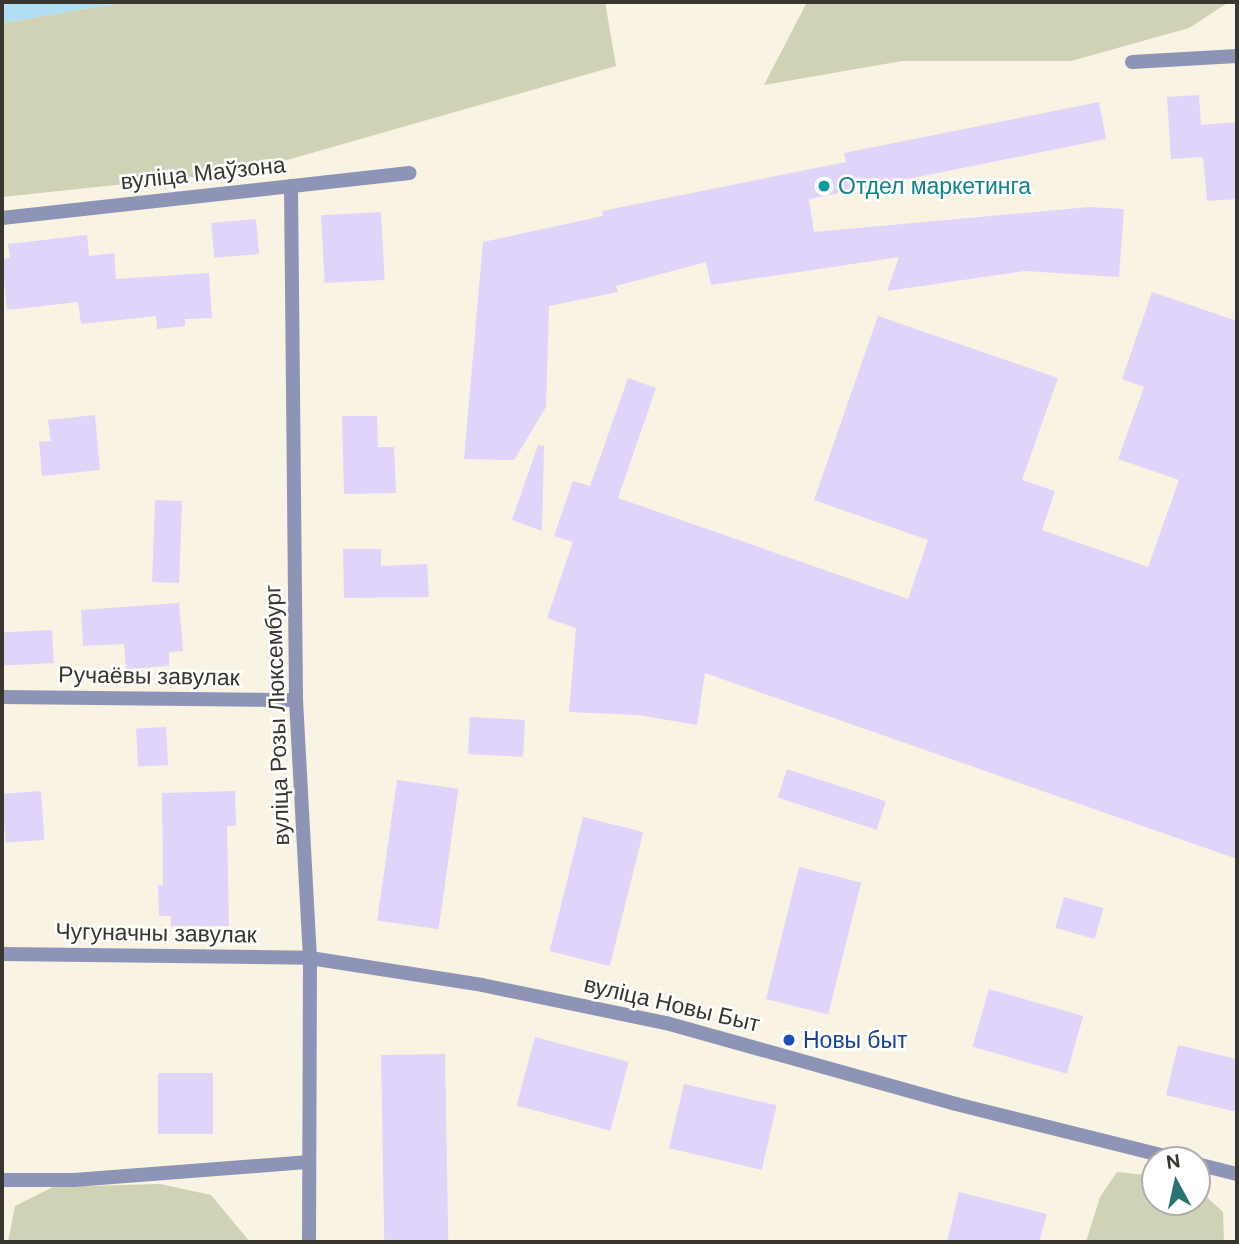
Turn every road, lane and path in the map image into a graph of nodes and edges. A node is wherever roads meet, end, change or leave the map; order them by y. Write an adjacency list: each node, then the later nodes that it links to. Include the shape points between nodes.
1 (1237, 56): 2 (street)
2 (1132, 62)
3 (410, 173): 4 (street, вуліца Маўзона)
4 (291, 187): 5 (street, вуліца Маўзона); 7 (street, вуліца Розы Люксембург)
5 (2, 218)
6 (2, 697): 7 (street, Ручаёвы завулак)
7 (296, 701): 9 (street, вуліца Розы Люксембург)
8 (2, 954): 9 (street, Чугуначны завулак)
9 (310, 958): 10 (street, вуліца Новы Быт, via 482,985 666,1023); 11 (street, вуліца Розы Люксембург)
10 (1141, 1150)
11 (306, 1163): 14 (street, via 74,1180); 15 (street, вуліца Розы Люксембург)
12 (1211, 1168): 13 (street)
13 (1237, 1174)
14 (2, 1180)
15 (309, 1242)

